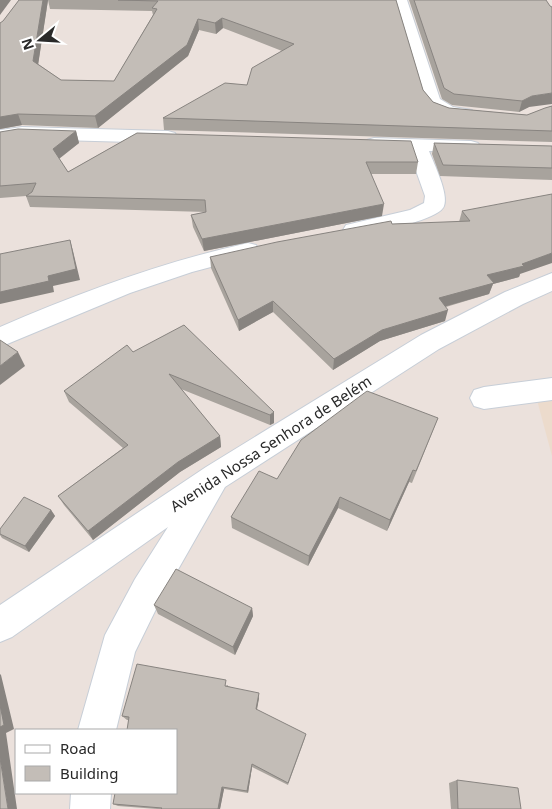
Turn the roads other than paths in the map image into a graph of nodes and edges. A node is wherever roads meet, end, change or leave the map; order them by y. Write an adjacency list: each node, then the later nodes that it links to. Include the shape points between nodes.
1 (400, 0): 2 (street, via 432,100 447,112)
2 (485, 116)
3 (4, 128): 4 (street, via 22,133)
4 (190, 138)
5 (358, 143): 6 (street)
6 (417, 145): 7 (street); 8 (street, via 435,196 434,206 417,215)
7 (484, 147)
8 (330, 234)
9 (265, 246): 11 (street, via 214,257 127,284)
10 (552, 281): 14 (street, Avenida Nossa Senhora de Belém, via 430,342)
11 (0, 338)
12 (552, 389): 13 (street)
13 (484, 398)
14 (217, 476): 15 (street, Avenida Nossa Senhora de Belém); 16 (street, via 147,591 118,648)
15 (0, 625)
16 (97, 729)
17 (91, 794): 18 (street)
18 (90, 809)

